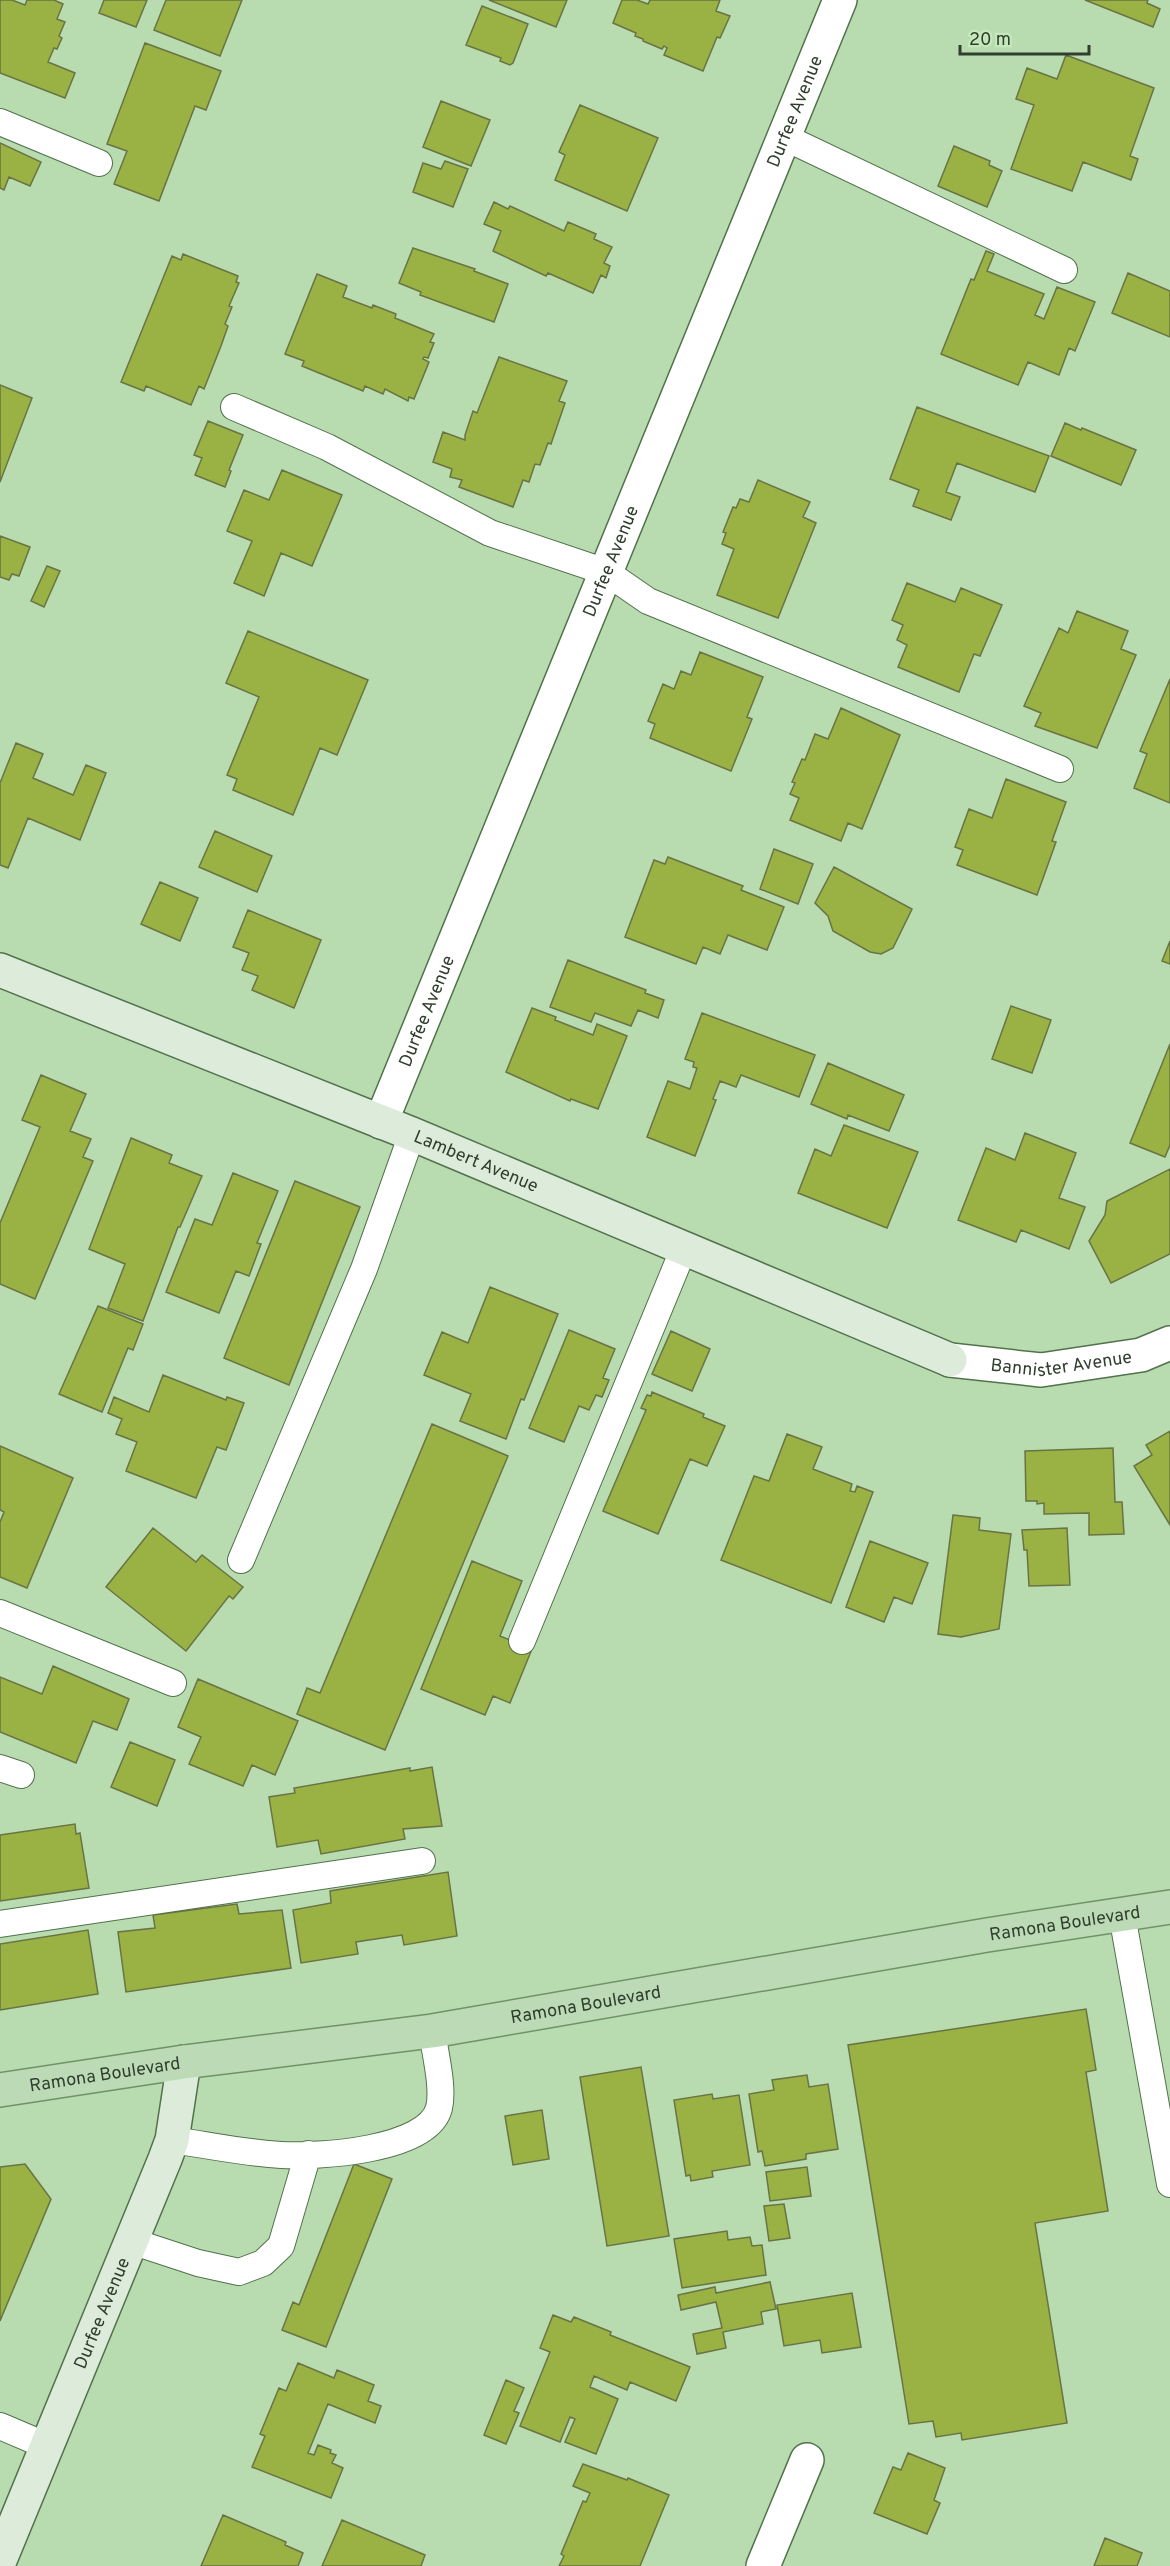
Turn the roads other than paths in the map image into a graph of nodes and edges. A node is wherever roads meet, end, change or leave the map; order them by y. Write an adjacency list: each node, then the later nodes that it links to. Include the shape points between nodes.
1 (840, 0): 3 (street, Durfee Avenue)
2 (0, 122): 4 (lane)
3 (784, 137): 5 (lane); 7 (street, Durfee Avenue)
4 (99, 163)
5 (1064, 270)
6 (234, 407): 7 (lane, via 327,447 490,533)
7 (606, 572): 8 (lane, via 648,601); 10 (street, Durfee Avenue)
8 (1060, 769)
9 (0, 970): 10 (street, Lambert Avenue)
10 (381, 1122): 11 (street, Lambert Avenue)
11 (412, 1134): 12 (street, Lambert Avenue); 15 (lane, via 364,1269)
12 (684, 1248): 14 (street, Lambert Avenue); 17 (lane)
13 (1170, 1343): 14 (street, Bannister Avenue, via 1141,1355 1041,1370)
14 (950, 1360)
15 (242, 1560)
16 (0, 1613): 18 (lane)
17 (522, 1641)
18 (173, 1683)
19 (422, 1861): 22 (lane)
20 (1170, 1907): 21 (main road, Ramona Boulevard)
21 (1122, 1915): 23 (main road, Ramona Boulevard); 28 (lane)
22 (0, 1924)
23 (432, 2031): 24 (main road, Ramona Boulevard); 27 (lane, via 440,2096 439,2110 427,2127 402,2141)
24 (184, 2062): 25 (main road, Ramona Boulevard); 26 (street, Durfee Avenue)
25 (0, 2090)
26 (172, 2140): 27 (lane, via 281,2155); 29 (street, Durfee Avenue)
27 (308, 2154): 29 (lane, via 281,2246 263,2263 238,2272)
28 (1170, 2184)
29 (131, 2241): 31 (street, Durfee Avenue)
30 (0, 2426): 31 (lane)
31 (47, 2446): 33 (street, Durfee Avenue)
32 (807, 2460): 34 (street)
33 (0, 2560)
34 (763, 2566)

